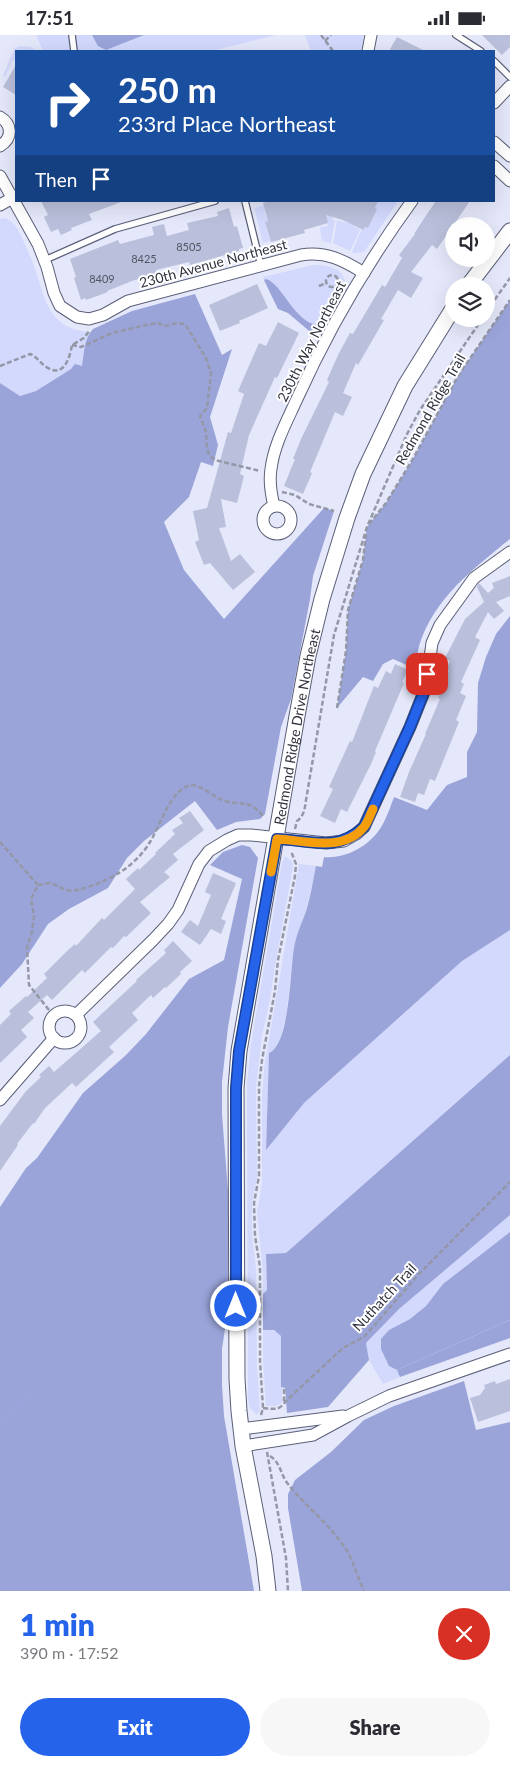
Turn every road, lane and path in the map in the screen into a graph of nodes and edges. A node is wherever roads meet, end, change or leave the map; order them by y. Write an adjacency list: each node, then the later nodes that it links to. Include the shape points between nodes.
1 (72, 35): 7 (lane)
2 (321, 35): 6 (path)
3 (331, 35): 6 (path)
4 (370, 35): 9 (street)
5 (456, 35): 10 (lane)
6 (325, 41): 8 (path)
7 (74, 50)
8 (332, 50)
9 (368, 50)
10 (479, 50)
11 (495, 62): 12 (lane)
12 (510, 77)
13 (510, 86): 14 (street)
14 (495, 102)
15 (0, 117): 17 (street, via 10,130 8,139)
16 (495, 143): 18 (street)
17 (0, 146)
18 (510, 156)
19 (495, 167): 21 (street)
20 (0, 176): 22 (street)
21 (510, 181)
22 (14, 197): 27 (street)
23 (17, 202): 29 (street)
24 (211, 202): 29 (lane, via 115,229)
25 (245, 202): 30 (lane)
26 (411, 202): 31 (street, 230th Way Northeast)
27 (0, 205)
28 (510, 231): 33 (street)
29 (45, 259): 30 (street, 230th Avenue Northeast, via 56,301 70,315 82,319 96,318 128,301)
30 (261, 265): 31 (street, 230th Avenue Northeast, via 301,255 324,254)
31 (364, 273): 47 (street, 230th Way Northeast, via 308,373 281,433 271,467 270,489)
32 (345, 276): 35 (path)
33 (475, 277)
34 (510, 278): 38 (path)
35 (338, 279): 36 (path, via 335,286); 36 (path, via 330,275)
36 (326, 283): 37 (path)
37 (319, 286)
38 (495, 299)
39 (510, 299): 49 (path, Redmond Ridge Trail, via 458,376 386,503)
40 (445, 322): 54 (street, Redmond Ridge Drive Northeast, via 405,386 364,474 344,527 308,656)
41 (477, 327): 49 (path, Redmond Ridge Trail, via 420,410)
42 (90, 330): 43 (path)
43 (72, 345): 44 (path, via 67,363 56,370 48,369 30,355); 45 (path, via 81,347 112,333 146,325 185,323 211,373 206,408 200,415 210,456)
44 (0, 366)
45 (261, 471)
46 (284, 492): 48 (path)
47 (274, 506)
48 (334, 511)
49 (367, 527): 51 (path, Redmond Ridge Trail, via 363,560 348,610 346,651); 53 (path, Redmond Ridge Trail, via 334,635 306,800)
50 (510, 552): 54 (street, via 474,578 440,625 432,643 426,687 364,827 344,841 326,843)
51 (337, 708)
52 (263, 816): 57 (path, via 252,805 227,802 190,785 170,803 150,843 132,864 117,875 80,890 69,891 49,883)
53 (296, 826)
54 (277, 839): 59 (street, via 238,835 209,851 168,923); 69 (street, Redmond Ridge Drive Northeast, via 239,1051 236,1088 236,1379)
55 (0, 842): 57 (path)
56 (290, 851): 66 (path, via 296,864 295,877 278,960 259,1086 259,1176 254,1203 260,1267)
57 (38, 885): 58 (path, via 31,899 34,916 27,947 29,985)
58 (49, 1010)
59 (76, 1015): 60 (street, via 62,1011 54,1017 50,1026); 60 (street, via 81,1025 79,1035 65,1043)
60 (54, 1038): 61 (street)
61 (0, 1100)
62 (510, 1181): 65 (path, Nuthatch Trail, via 419,1274 364,1337 343,1348)
63 (510, 1354): 68 (street, via 389,1395)
64 (284, 1389): 65 (path)
65 (284, 1403): 66 (path, Nuthatch Trail, via 278,1409)
66 (263, 1408): 67 (path)
67 (261, 1415)
68 (348, 1416): 69 (street); 70 (street, via 313,1435)
69 (241, 1429): 70 (street, Redmond Ridge Drive Northeast)
70 (243, 1446): 73 (street, Redmond Ridge Drive Northeast)
71 (270, 1456): 75 (path, via 277,1461 283,1478 295,1493 347,1551)
72 (268, 1461): 74 (path, via 286,1558)
73 (268, 1591)
74 (288, 1591)
75 (364, 1591)

